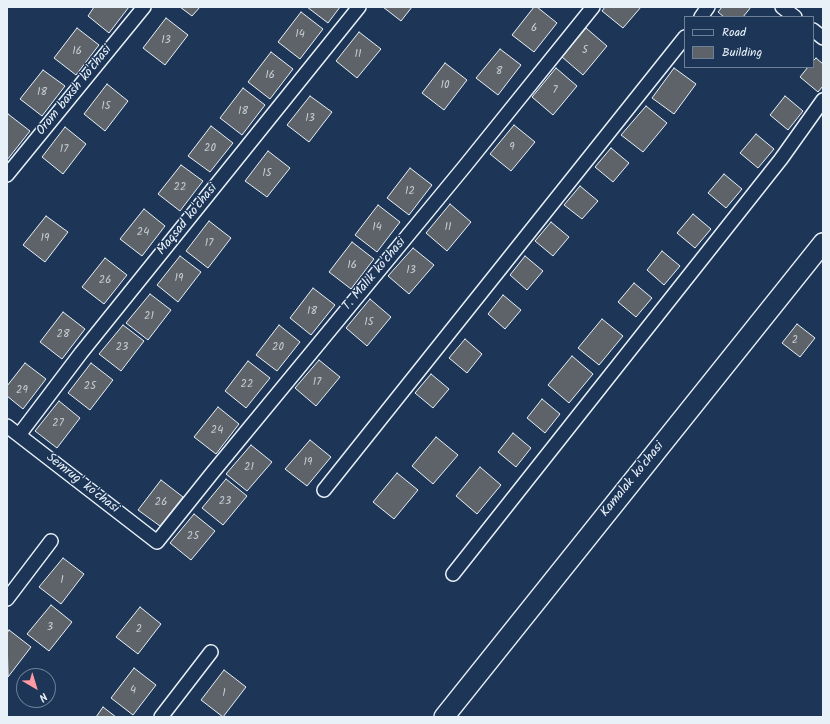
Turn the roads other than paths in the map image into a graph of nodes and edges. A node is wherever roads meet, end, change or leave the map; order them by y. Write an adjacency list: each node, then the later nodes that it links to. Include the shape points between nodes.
1 (144, 7): 12 (street, Orom baxsh ko'chasi)
2 (359, 7): 15 (street, Maqsad ko'chasi)
3 (593, 7): 18 (street, T. Malik ko'chasi)
4 (708, 7): 6 (street)
5 (782, 7): 7 (street)
6 (701, 16)
7 (795, 16)
8 (814, 31): 10 (street)
9 (684, 37): 16 (street)
10 (823, 38)
11 (823, 100): 19 (street, via 781,159)
12 (7, 175)
13 (820, 252): 23 (main road, Kamalak ko'chasi)
14 (7, 426): 15 (street, Semrug' ko'chasi)
15 (19, 434): 18 (street, Semrug' ko'chasi)
16 (324, 490)
17 (51, 541): 20 (street)
18 (156, 542)
19 (453, 574)
20 (7, 599)
21 (211, 652): 22 (street)
22 (161, 717)
23 (444, 717)

